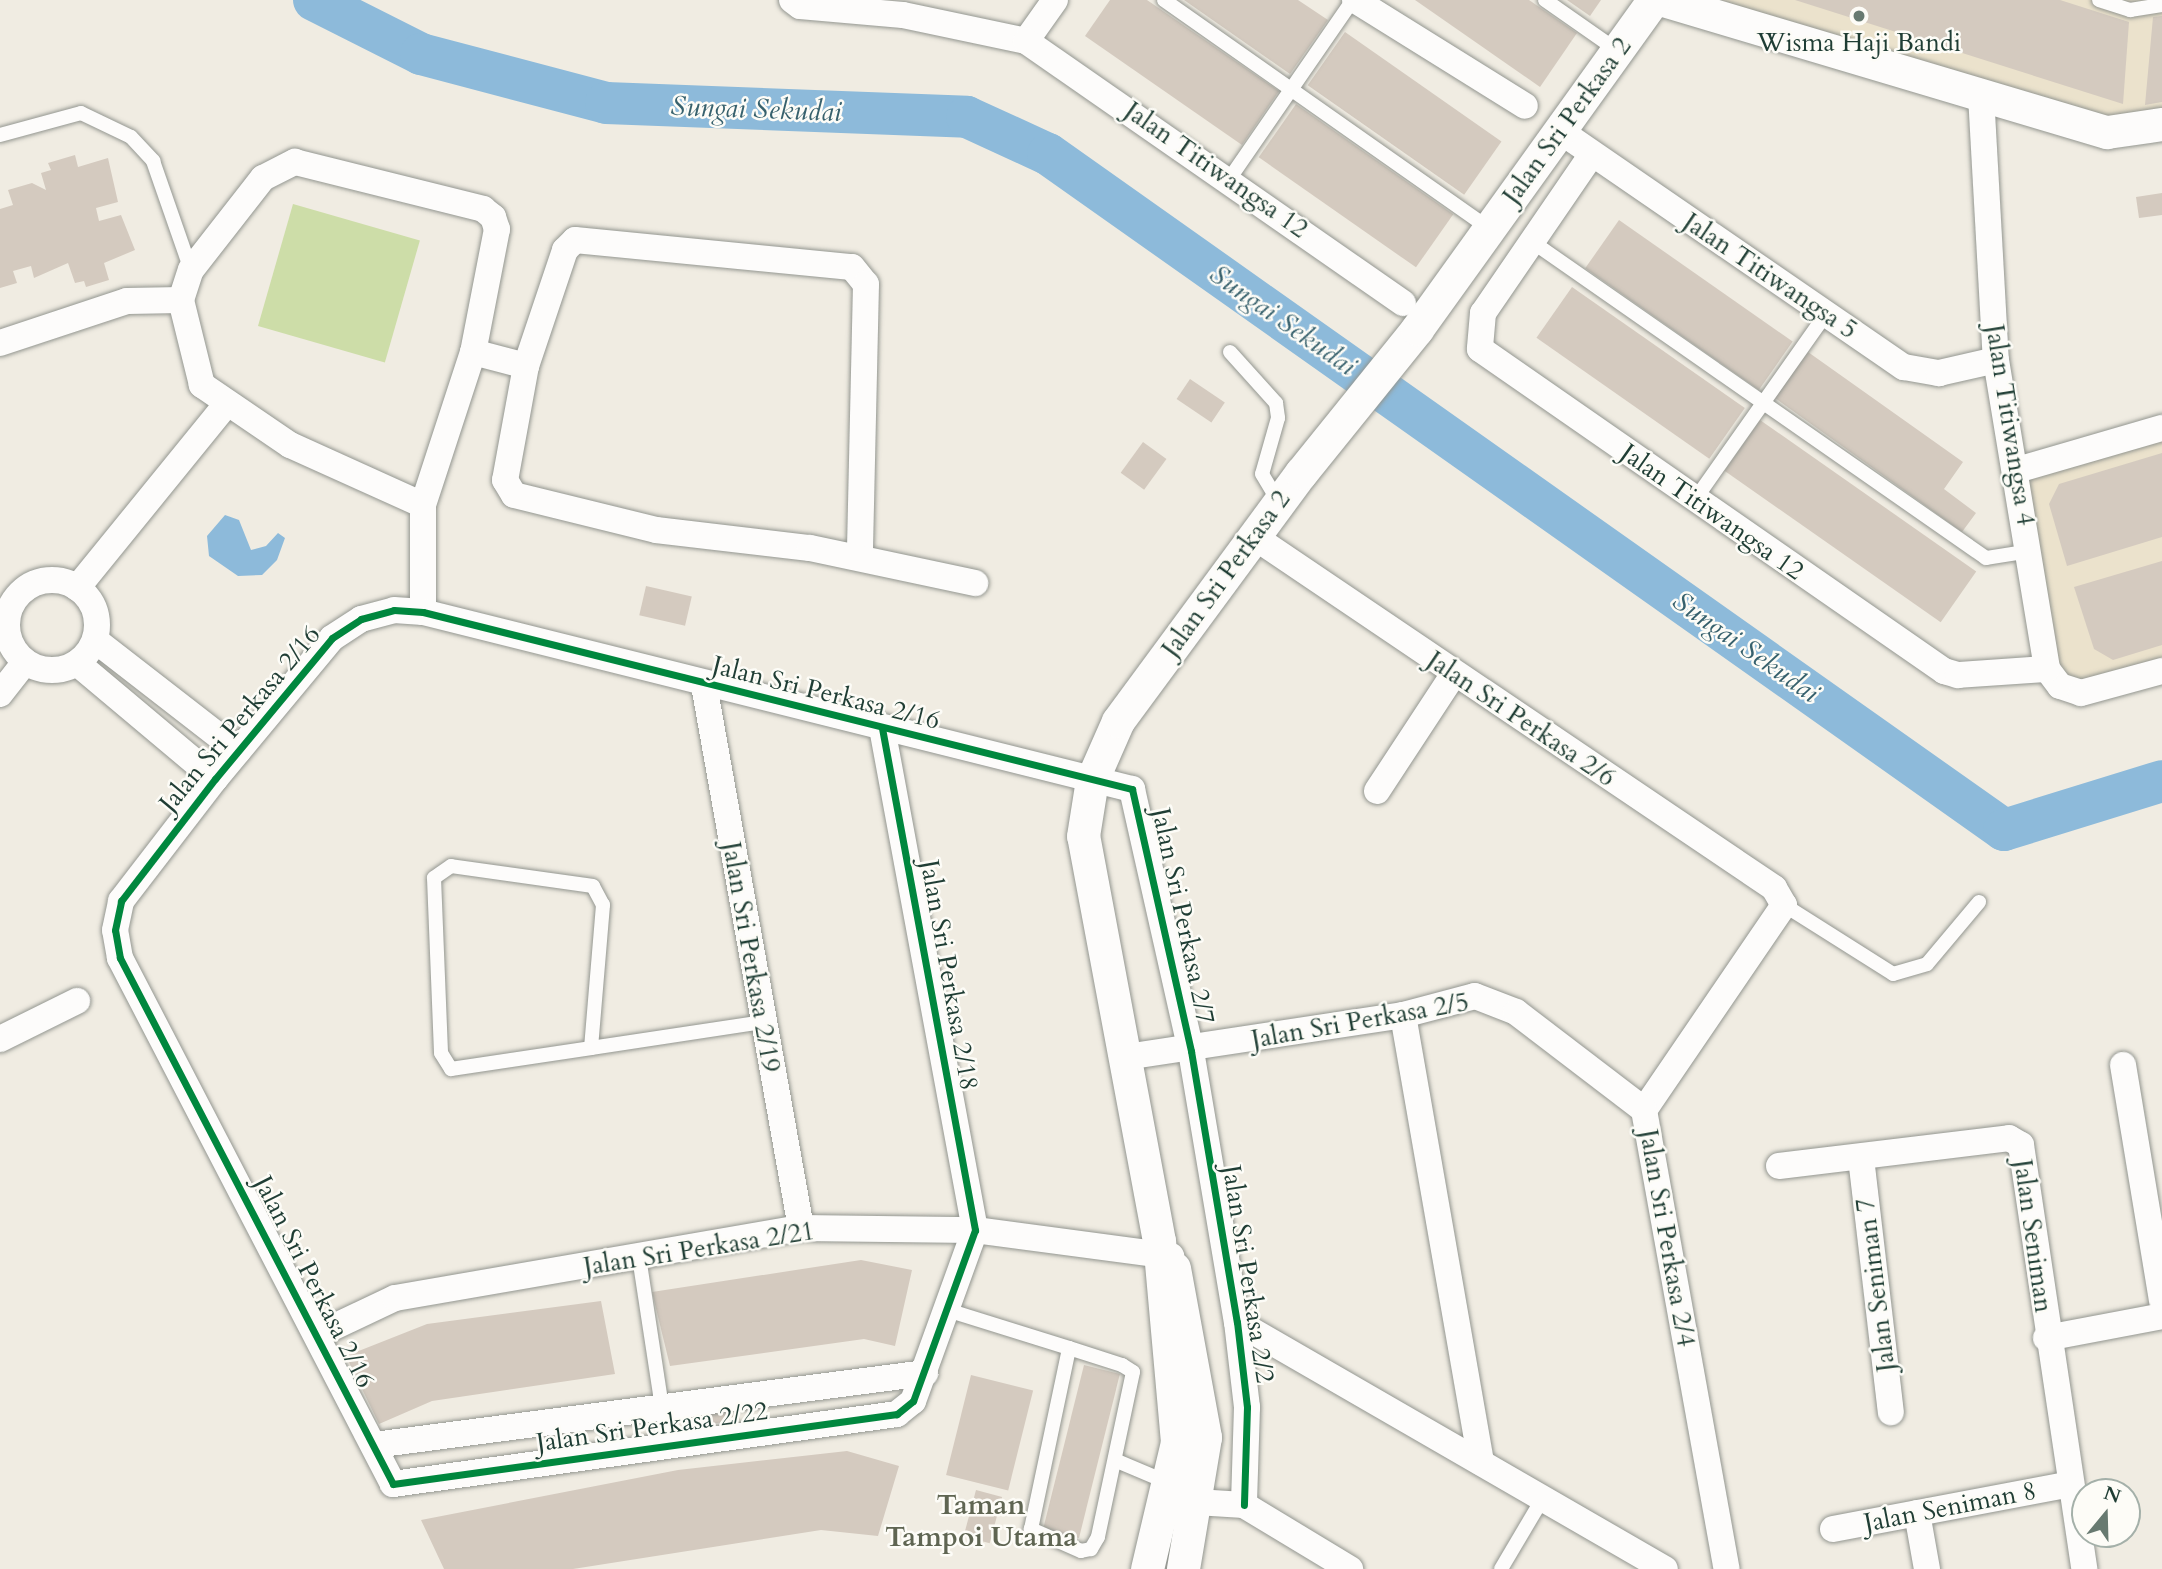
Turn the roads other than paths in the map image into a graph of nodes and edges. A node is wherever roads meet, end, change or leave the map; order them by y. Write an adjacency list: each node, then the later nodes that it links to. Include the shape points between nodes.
1 (792, 0): 10 (street, via 800,6)
2 (1055, 0): 11 (street)
3 (1164, 0): 13 (lane)
4 (1354, 0): 13 (lane); 15 (street)
5 (1545, 0): 12 (lane)
6 (1653, 0): 12 (street, Jalan Sri Perkasa 2)
7 (2099, 0): 9 (lane, via 2130,10)
8 (1685, 4): 14 (street)
9 (2162, 5)
10 (908, 7): 11 (street)
11 (1026, 41): 20 (street, Jalan Titiwangsa 12)
12 (1618, 51): 17 (street, Jalan Sri Perkasa 2)
13 (1291, 89): 20 (lane); 21 (lane)
14 (1981, 95): 16 (street, via 2107,132); 30 (street, Jalan Titiwangsa 4)
15 (1525, 106)
16 (2162, 124)
17 (1560, 131): 19 (street, Jalan Titiwangsa 5); 21 (street, Jalan Sri Perkasa 2)
18 (0, 135): 23 (lane, via 81,113 131,137 153,161)
19 (1592, 154): 22 (street, Jalan Titiwangsa 12); 25 (street, Jalan Titiwangsa 5)
20 (1230, 178): 26 (street, Jalan Titiwangsa 12)
21 (1490, 229): 26 (street, Jalan Sri Perkasa 2)
22 (1534, 243): 32 (lane); 36 (street, Jalan Titiwangsa 12, via 1483,313 1480,349)
23 (191, 270): 24 (street); 28 (street, via 262,178 295,162 483,209 497,229)
24 (181, 300): 27 (street, via 127,301); 33 (street, via 202,385)
25 (1826, 314): 30 (street, Jalan Titiwangsa 5, via 1920,373); 32 (lane)
26 (1410, 316): 37 (street, Jalan Sri Perkasa 2, via 1345,418)
27 (0, 343)
28 (472, 352): 31 (street); 38 (street)
29 (1230, 352): 37 (lane, via 1276,404 1278,418 1262,474)
30 (1996, 360): 35 (street, Jalan Titiwangsa 4)
31 (526, 366): 41 (street, via 505,480 514,495 656,530); 41 (street, via 565,250 575,240 852,267 866,284)
32 (1763, 400): 36 (lane); 40 (lane, via 1986,558)
33 (225, 406): 38 (street, via 366,483); 43 (street)
34 (2162, 428): 35 (street)
35 (2017, 470): 40 (street, Jalan Titiwangsa 4)
36 (1694, 501): 48 (street, Jalan Titiwangsa 12, via 1944,670 1958,676)
37 (1279, 502): 39 (street, Jalan Sri Perkasa 2)
38 (423, 505): 44 (street)
39 (1254, 537): 50 (street, Jalan Sri Perkasa 2/6); 56 (street, Jalan Sri Perkasa 2, via 1118,720)
40 (2031, 551): 48 (street, Jalan Titiwangsa 4)
41 (860, 556): 42 (street)
42 (975, 583)
43 (77, 588): 45 (street, via 95,611); 46 (street, via 48,580 15,600 8,637)
44 (423, 612): 51 (street, Jalan Sri Perkasa 2/16); 54 (street, Jalan Sri Perkasa 2/16, via 360,619 332,638)
45 (95, 640): 47 (street); 54 (street)
46 (25, 662): 47 (street, via 51,670); 52 (street)
47 (77, 663): 55 (street)
48 (2047, 669): 49 (street, via 2060,686 2081,694)
49 (2162, 671)
50 (1454, 674): 57 (street); 59 (street, Jalan Sri Perkasa 2/6, via 1774,888)
51 (704, 685): 53 (street, Jalan Sri Perkasa 2/16); 62 (street, Jalan Sri Perkasa 2/19)
52 (0, 694)
53 (882, 728): 56 (street, Jalan Sri Perkasa 2/16); 72 (street, Jalan Sri Perkasa 2/18)
54 (238, 751): 55 (street, Jalan Sri Perkasa 2/16)
55 (215, 779): 79 (street, Jalan Sri Perkasa 2/16, via 121,901 115,930 120,958)
56 (1092, 780): 65 (street, Jalan Sri Perkasa 2/7, via 1121,784 1136,796); 66 (street, Jalan Sri Perkasa 2, via 1083,836)
57 (1377, 791)
58 (1979, 902): 59 (lane, via 1927,964 1893,974)
59 (1784, 905): 68 (street, Jalan Sri Perkasa 2/4)
60 (77, 1001): 63 (street)
61 (1403, 1015): 65 (street, Jalan Sri Perkasa 2/5); 68 (street, Jalan Sri Perkasa 2/5, via 1475,996 1516,1012); 88 (street)
62 (762, 1022): 64 (lane); 71 (street, Jalan Sri Perkasa 2/19)
63 (0, 1039)
64 (591, 1048): 64 (lane, via 452,1069 441,1054 433,878 451,866 593,886 603,905)
65 (1191, 1051): 66 (street, Jalan Sri Perkasa 2/5); 78 (street, Jalan Sri Perkasa 2/2)
66 (1126, 1057): 73 (street, Jalan Sri Perkasa 2)
67 (2123, 1065): 75 (street)
68 (1644, 1110): 102 (street, Jalan Sri Perkasa 2/4)
69 (1861, 1158): 70 (street, Jalan Seniman); 80 (street, Jalan Seniman, via 2016,1140); 84 (street, Jalan Seniman 7)
70 (1779, 1166)
71 (801, 1228): 72 (street, Jalan Sri Perkasa 2/21); 74 (street, Jalan Sri Perkasa 2/21)
72 (975, 1230): 73 (street, Jalan Sri Perkasa 2/21); 76 (street)
73 (1162, 1251): 89 (street, Jalan Sri Perkasa 2, via 1177,1441); 93 (street, Jalan Sri Perkasa 2, via 1205,1437)
74 (639, 1257): 79 (street, Jalan Sri Perkasa 2/21, via 394,1298); 83 (lane)
75 (2162, 1300)
76 (944, 1309): 81 (lane); 82 (street)
77 (2162, 1316): 80 (street)
78 (1237, 1322): 88 (street, Jalan Sri Perkasa 2/2); 94 (street, Jalan Sri Perkasa 2/2, via 1247,1407)
79 (319, 1334): 85 (street, Jalan Sri Perkasa 2/16)
80 (2046, 1338): 91 (street, Jalan Seniman)
81 (1069, 1348): 87 (lane, via 1133,1372); 87 (lane, via 1031,1529 1081,1551 1091,1549)
82 (925, 1373): 83 (street); 86 (street, Jalan Sri Perkasa 2/22, via 913,1401 897,1414)
83 (662, 1408): 85 (street); 86 (lane)
84 (1891, 1412)
85 (374, 1446): 90 (street, Jalan Sri Perkasa 2/16)
86 (668, 1446): 90 (street, Jalan Sri Perkasa 2/22)
87 (1117, 1461): 89 (lane)
88 (1481, 1462): 92 (street, Jalan Sri Perkasa 2/2)
89 (1167, 1482): 97 (street, Jalan Sri Perkasa 2)
90 (393, 1484)
91 (2067, 1485): 95 (street, Jalan Seniman 8); 104 (street, Jalan Seniman)
92 (1543, 1498): 100 (lane); 101 (street, Jalan Sri Perkasa 2/2)
93 (1196, 1502): 94 (street); 98 (street, Jalan Sri Perkasa 2)
94 (1244, 1505): 99 (street)
95 (1917, 1513): 96 (street, Jalan Seniman 8); 103 (street)
96 (1833, 1529)
97 (1147, 1569)
98 (1183, 1569)
99 (1350, 1569)
100 (1501, 1569)
101 (1665, 1569)
102 (1727, 1569)
103 (1927, 1569)
104 (2084, 1569)

